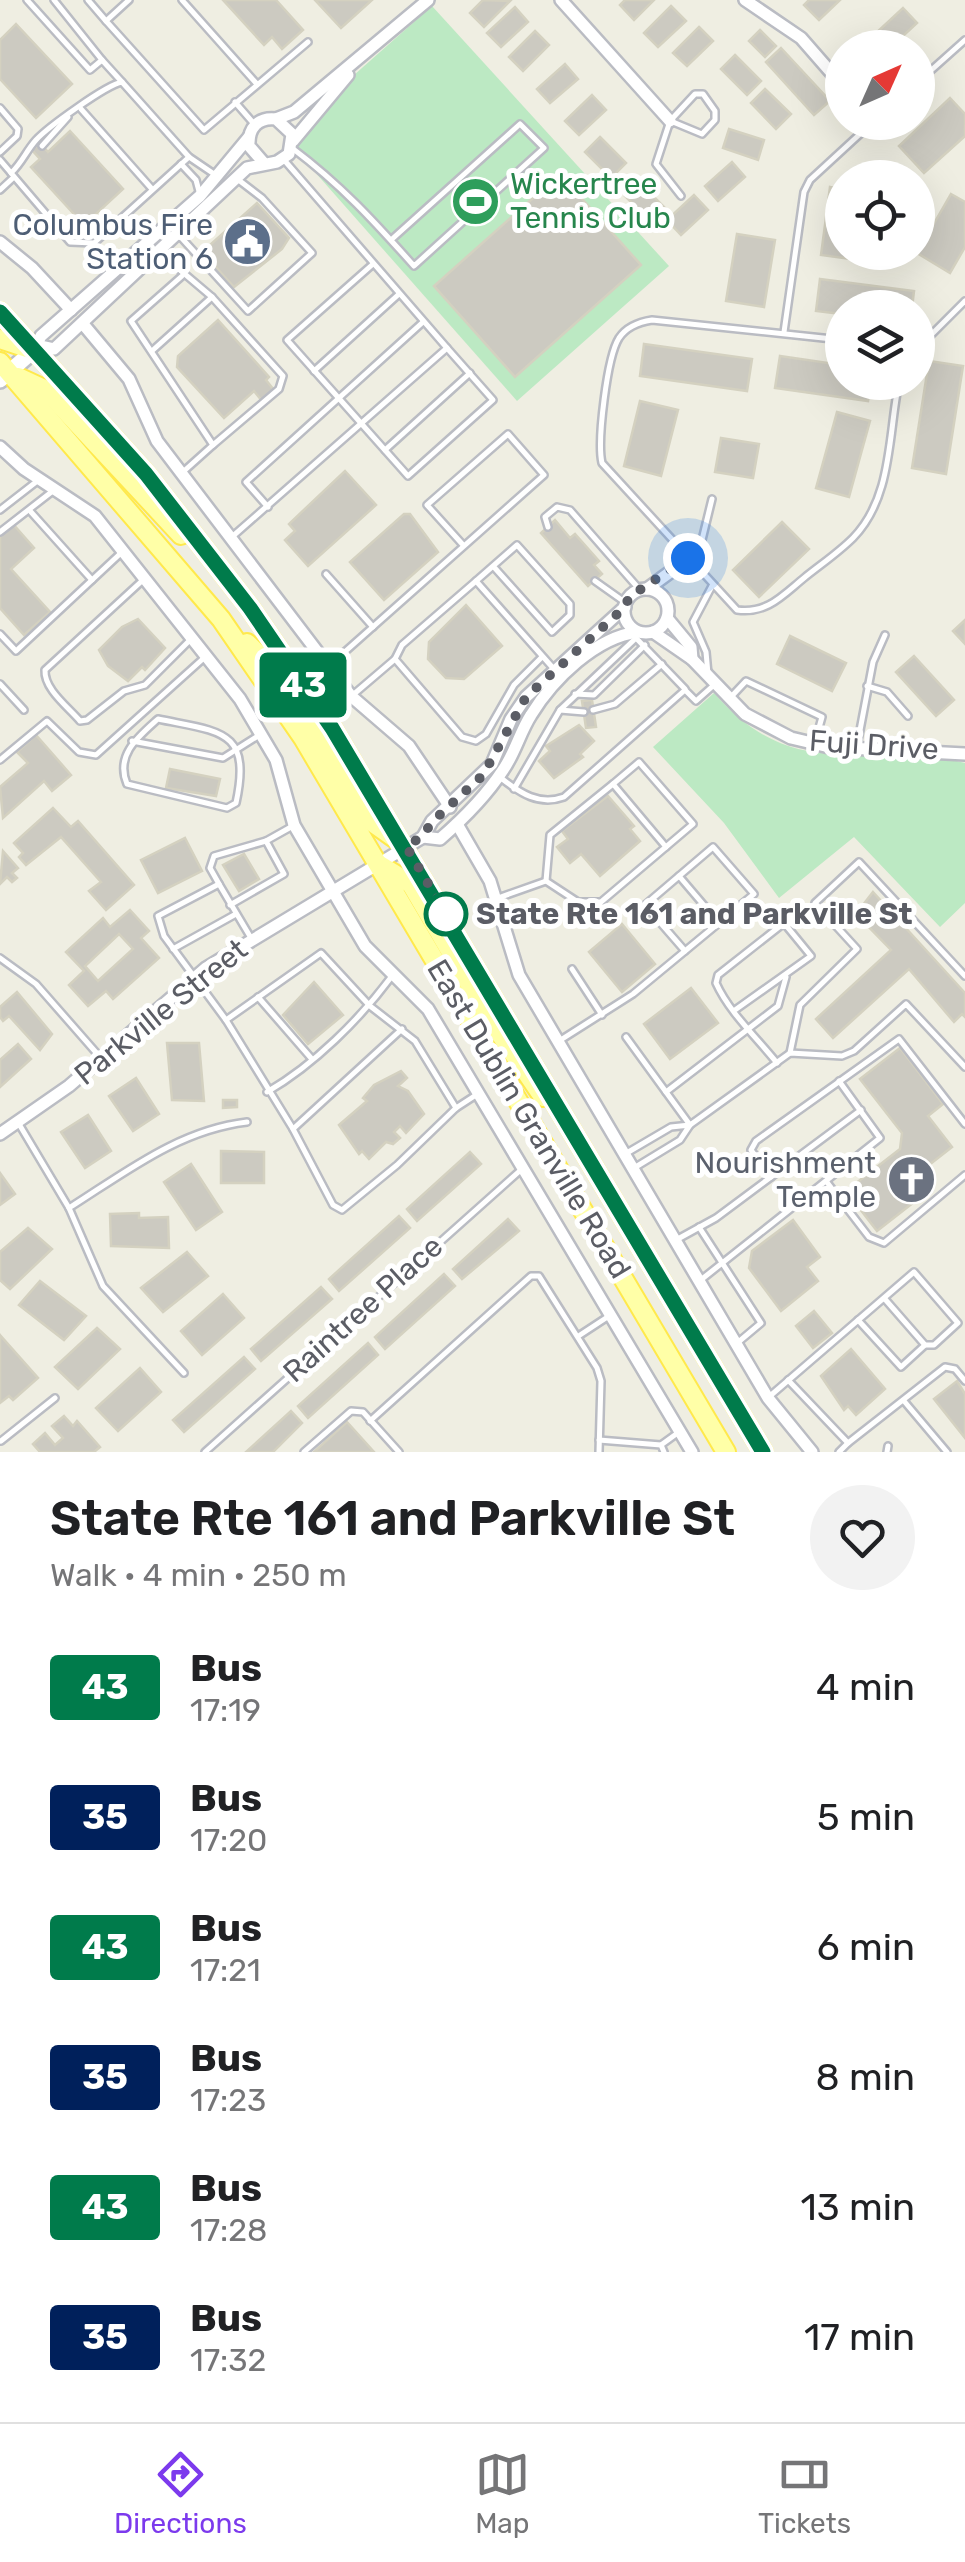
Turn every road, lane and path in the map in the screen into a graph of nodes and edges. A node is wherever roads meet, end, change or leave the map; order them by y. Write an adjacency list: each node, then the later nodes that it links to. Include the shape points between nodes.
1 (27, 0): 13 (lane, via 90,70)
2 (54, 0): 13 (lane)
3 (88, 0): 10 (lane)
4 (129, 0): 10 (lane)
5 (182, 0): 18 (lane)
6 (428, 0): 9 (street)
7 (561, 0): 24 (street)
8 (745, 0): 15 (street, via 801,38)
9 (413, 5): 14 (street)
10 (106, 21): 19 (lane, via 204,130)
11 (965, 40): 16 (lane)
12 (308, 42): 18 (lane)
13 (102, 60): 17 (lane)
14 (360, 60): 23 (street, via 289,116); 29 (street)
15 (825, 65)
16 (935, 67)
17 (122, 82): 21 (lane, via 107,85); 32 (lane)
18 (256, 83): 19 (lane)
19 (235, 102): 25 (lane)
20 (0, 108): 30 (lane, via 18,128)
21 (81, 109): 22 (lane); 40 (lane)
22 (70, 115): 28 (lane); 35 (lane, via 34,142)
23 (276, 119): 25 (street); 29 (street, via 289,128)
24 (670, 121): 24 (lane, via 702,134 716,111 703,94 695,94); 43 (lane, via 656,164)
25 (255, 125): 26 (street)
26 (248, 137): 34 (street, via 252,154); 38 (street)
27 (853, 140): 58 (lane, via 810,180)
28 (42, 146)
29 (289, 149): 34 (street); 45 (lane, via 342,186); 48 (lane)
30 (0, 152)
31 (34, 153): 35 (lane)
32 (189, 157): 36 (lane); 38 (lane)
33 (0, 160): 37 (lane)
34 (264, 162): 39 (street)
35 (21, 164): 37 (lane)
36 (182, 164): 40 (lane); 42 (lane)
37 (13, 175): 40 (lane, via 70,242 94,243); 41 (lane)
38 (218, 176): 42 (street)
39 (236, 178): 44 (street); 44 (lane, via 312,253 248,310)
40 (152, 189)
41 (0, 190)
42 (200, 196): 53 (street)
43 (681, 196)
44 (178, 234): 47 (street)
45 (391, 240): 45 (lane, via 520,124 544,148 414,266)
46 (0, 242): 53 (street)
47 (160, 253): 49 (lane); 56 (street)
48 (373, 264): 50 (lane); 64 (lane, via 287,340)
49 (182, 276): 51 (lane); 63 (lane, via 131,320)
50 (400, 294): 55 (lane); 64 (lane)
51 (212, 297): 63 (lane); 70 (lane, via 283,376 278,389)
52 (965, 300): 57 (lane)
53 (71, 310): 61 (street, via 41,336)
54 (0, 312): 61 (main road, East Dublin Granville Road)
55 (424, 322): 62 (lane); 67 (lane)
56 (83, 324): 61 (street, via 54,349); 73 (street, via 129,379 156,440)
57 (935, 331)
58 (784, 332): 59 (lane); 85 (lane, via 652,320 619,338 602,463)
59 (825, 338)
60 (0, 339): 61 (main road)
61 (37, 348): 65 (street); 97 (main road, East Dublin Granville Road)
62 (447, 348): 66 (lane); 69 (lane)
63 (152, 350): 70 (lane)
64 (314, 370): 67 (lane)
65 (3, 372): 97 (main road, via 46,390); 99 (main road, East Dublin Granville Road)
66 (470, 373): 72 (lane); 72 (lane, via 493,400 408,476)
67 (339, 398): 69 (lane); 78 (lane, via 246,482)
68 (896, 400): 93 (lane, via 884,477 872,513 854,537 755,612 737,610)
69 (362, 425): 72 (lane); 78 (lane)
70 (214, 445): 73 (lane)
71 (0, 446): 74 (street, East Dublin Granville Road)
72 (386, 450)
73 (182, 473): 82 (street)
74 (40, 479): 75 (street, East Dublin Granville Road); 77 (lane)
75 (56, 488): 79 (lane); 84 (street, East Dublin Granville Road, via 95,516)
76 (712, 499): 85 (lane, via 701,544)
77 (1, 507)
78 (268, 507): 82 (lane)
79 (30, 512): 81 (lane); 90 (lane)
80 (548, 527): 94 (lane, via 546,517 556,507 570,510)
81 (0, 532)
82 (233, 536): 112 (street)
83 (464, 546): 83 (lane, via 544,475 508,434 427,505); 100 (lane)
84 (124, 550): 89 (street, East Dublin Granville Road); 90 (lane)
85 (688, 558): 87 (street); 93 (lane)
86 (493, 566): 86 (lane, via 517,545 570,604 570,615 552,632); 91 (lane)
87 (673, 570): 94 (street); 95 (street)
88 (326, 574): 100 (lane)
89 (146, 577): 105 (street, East Dublin Granville Road); 105 (lane, via 45,670 45,681 86,720 124,690 145,686)
90 (92, 580): 103 (lane, via 16,651)
91 (476, 581): 108 (lane); 109 (lane, via 402,645)
92 (595, 581): 96 (lane)
93 (712, 586): 114 (lane, via 693,622)
94 (643, 590): 95 (street); 96 (street)
95 (664, 599): 98 (street)
96 (625, 605): 101 (street, via 627,622); 113 (street)
97 (250, 608): 140 (main road, East Dublin Granville Road)
98 (667, 618): 102 (street); 110 (street, Fuji Drive, via 691,647)
99 (222, 619): 140 (main road, via 276,673 373,823); 142 (main road, East Dublin Granville Road)
100 (373, 627): 112 (lane)
101 (638, 632): 102 (street); 133 (street, via 609,639 545,695)
102 (653, 632): 110 (street, Fuji Drive)
103 (0, 634)
104 (885, 636): 116 (lane)
105 (193, 637): 107 (street, East Dublin Granville Road)
106 (645, 645): 111 (lane); 118 (lane, via 594,695); 118 (lane, via 636,638)
107 (208, 655): 126 (street, East Dublin Granville Road); 132 (lane, via 96,755 79,752 47,722)
108 (542, 657): 109 (lane, via 503,699 486,734 468,741); 113 (lane)
109 (395, 659): 119 (lane)
110 (692, 660): 114 (street, Fuji Drive)
111 (662, 664): 117 (lane); 123 (lane, via 615,704)
112 (330, 665): 119 (street)
113 (555, 670): 136 (street, via 518,708 492,764)
114 (710, 681): 117 (lane, via 696,701); 120 (street, Fuji Drive)
115 (0, 684): 121 (lane)
116 (867, 686): 125 (lane, via 886,692); 129 (lane)
117 (686, 690): 135 (lane, via 564,797 542,800)
118 (575, 694): 122 (lane)
119 (352, 696): 136 (street, via 409,746)
120 (728, 700): 128 (street, Fuji Drive, via 769,728); 128 (lane, via 746,681 822,717)
121 (24, 710)
122 (560, 710): 124 (lane); 135 (lane)
123 (593, 710)
124 (584, 712)
125 (908, 716)
126 (262, 733): 130 (lane); 138 (street, East Dublin Granville Road)
127 (132, 742): 130 (lane, via 223,758); 130 (lane, via 158,719 220,732); 130 (lane, via 127,784 227,808 236,804 244,767)
128 (815, 744): 129 (street, Fuji Drive)
129 (857, 749): 131 (street, Fuji Drive)
130 (237, 750)
131 (965, 754)
132 (0, 760)
133 (498, 776): 135 (lane); 137 (street)
134 (613, 784): 141 (lane); 141 (lane, via 639,762 693,824); 144 (lane, via 550,835)
135 (514, 789)
136 (450, 807): 140 (street)
137 (458, 824): 140 (street, via 440,839); 147 (street)
138 (294, 825): 139 (lane); 146 (street, East Dublin Granville Road)
139 (266, 841): 145 (lane, via 214,856 210,868); 148 (lane, via 284,874)
140 (414, 842): 142 (street, Parkville Street); 186 (main road, East Dublin Granville Road)
141 (666, 846): 144 (lane, via 600,902 578,902)
142 (376, 863): 146 (street, Parkville Street); 186 (main road, via 411,884 512,1052); 222 (main road, East Dublin Granville Road)
143 (679, 876): 150 (lane); 150 (lane, via 713,848 754,894); 153 (lane, via 645,905)
144 (546, 881): 147 (lane)
145 (219, 884): 148 (lane); 152 (lane, via 158,916)
146 (332, 889): 151 (street, Parkville Street); 156 (street, East Dublin Granville Road, via 371,956)
147 (496, 898): 168 (street, via 510,956)
148 (230, 905): 149 (lane)
149 (236, 914): 151 (lane); 152 (lane)
150 (719, 923): 153 (lane)
151 (251, 939): 159 (street, Parkville Street)
152 (173, 948): 159 (lane)
153 (685, 951): 163 (lane)
154 (0, 958): 170 (lane, via 36,984)
155 (572, 969): 163 (lane)
156 (392, 976): 161 (lane); 177 (street, East Dublin Granville Road, via 428,1009)
157 (965, 976): 169 (lane, via 860,862 816,903 857,949 800,1005)
158 (786, 977): 162 (lane); 162 (lane, via 811,956 784,923 718,976 718,990); 166 (lane, via 778,1006)
159 (194, 978): 164 (lane); 170 (street, Parkville Street)
160 (258, 997): 161 (lane, via 321,953); 164 (lane); 171 (lane)
161 (370, 1006): 165 (lane); 171 (lane)
162 (735, 1010): 166 (lane)
163 (602, 1014): 168 (lane)
164 (226, 1020): 175 (lane)
165 (402, 1029): 178 (lane); 184 (lane)
166 (750, 1030): 172 (lane); 176 (lane)
167 (626, 1038): 176 (lane)
168 (559, 1041): 187 (street)
169 (790, 1053): 172 (lane); 173 (lane, via 846,1055 906,1004)
170 (102, 1058): 180 (street, Parkville Street)
171 (311, 1058): 175 (lane)
172 (777, 1063): 183 (lane)
173 (965, 1067)
174 (840, 1081): 179 (lane); 182 (lane, via 899,1039); 191 (lane, via 756,1141 751,1150)
175 (267, 1092): 184 (lane)
176 (666, 1092): 183 (lane)
177 (479, 1094): 178 (lane); 188 (street, East Dublin Granville Road)
178 (456, 1108): 184 (lane, via 342,1210 333,1205)
179 (861, 1110): 191 (lane); 192 (lane, via 880,1138)
180 (18, 1122): 185 (street, Parkville Street); 193 (lane)
181 (247, 1122): 193 (lane, via 183,1137)
182 (965, 1124)
183 (690, 1125): 187 (lane, via 671,1126); 189 (lane, via 680,1140)
184 (293, 1129)
185 (0, 1134)
186 (587, 1152): 223 (main road, East Dublin Granville Road)
187 (625, 1154): 189 (street)
188 (523, 1168): 199 (street, East Dublin Granville Road); 216 (lane, Raintree Place)
189 (634, 1168): 195 (street)
190 (965, 1176): 192 (lane, via 884,1243 869,1237)
191 (771, 1177): 194 (lane)
192 (826, 1180): 196 (lane)
193 (69, 1208): 204 (lane, via 103,1286)
194 (700, 1227): 195 (lane); 196 (lane)
195 (676, 1240): 197 (street)
196 (722, 1263): 197 (lane); 202 (lane, via 761,1323)
197 (700, 1280): 202 (street)
198 (884, 1298): 200 (lane); 203 (lane); 203 (lane, via 914,1272 958,1323 934,1345)
199 (610, 1316): 201 (lane); 211 (street, East Dublin Granville Road)
200 (858, 1320): 203 (lane, via 900,1367); 205 (lane)
201 (580, 1336): 210 (lane, via 539,1276 530,1276); 212 (lane, via 601,1380)
202 (736, 1344): 208 (street)
203 (925, 1344)
204 (184, 1372)
205 (788, 1380): 208 (lane); 214 (lane)
206 (965, 1381): 209 (lane, via 945,1366)
207 (55, 1398): 213 (lane)
208 (768, 1398): 224 (street)
209 (903, 1400): 214 (lane); 226 (lane)
210 (370, 1421): 217 (lane, via 350,1411); 218 (lane)
211 (680, 1432): 215 (lane); 221 (street, East Dublin Granville Road)
212 (600, 1440): 215 (lane); 219 (lane)
213 (0, 1441)
214 (848, 1443): 225 (lane)
215 (660, 1445): 220 (lane)
216 (205, 1452)
217 (304, 1452)
218 (399, 1452)
219 (599, 1452)
220 (664, 1452)
221 (692, 1452)
222 (726, 1452)
223 (763, 1452)
224 (812, 1452)
225 (839, 1452)
226 (947, 1452)

